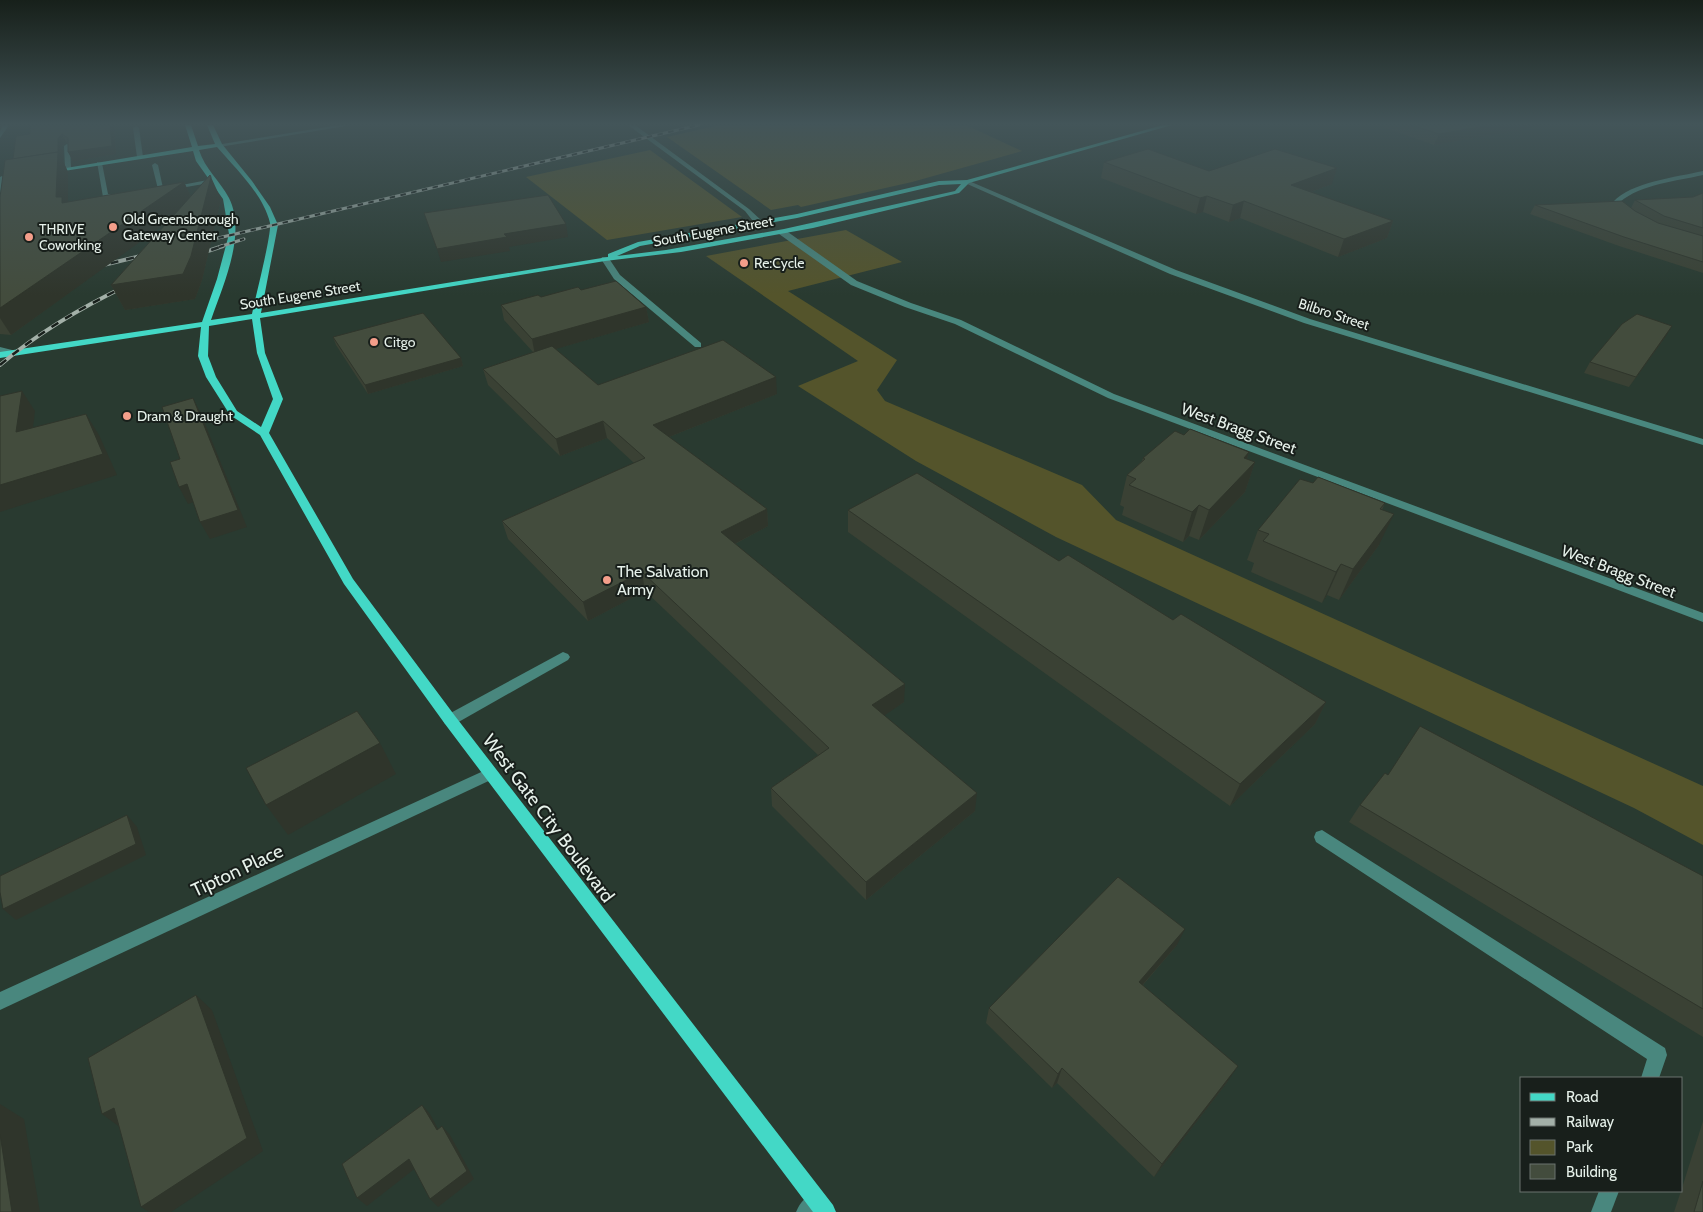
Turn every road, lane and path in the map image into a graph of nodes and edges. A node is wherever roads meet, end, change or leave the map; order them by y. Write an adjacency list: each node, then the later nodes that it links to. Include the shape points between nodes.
1 (213, 181): 20 (main road, West Gate City Boulevard, via 226,200 233,234)
2 (1, 182): 13 (street)
3 (102, 182): 12 (street, via 105,196)
4 (159, 182): 10 (street)
5 (209, 182): 10 (street)
6 (250, 182): 19 (main road, via 267,207 274,225)
7 (708, 182): 16 (street)
8 (968, 182): 16 (main road, South Eugene Street, via 939,183); 17 (main road, South Eugene Street, via 957,192); 26 (street, Bilbro Street, via 1173,272 1306,321)
9 (1667, 182): 15 (street, via 1620,196 1616,202)
10 (161, 189): 11 (street); 14 (street)
11 (152, 191)
12 (134, 194)
13 (0, 195)
14 (164, 201)
15 (1629, 215)
16 (759, 223): 18 (main road, South Eugene Street, via 638,244)
17 (782, 232): 18 (main road, South Eugene Street, via 635,258); 27 (street, West Bragg Street, via 854,283 958,322 1111,396)
18 (605, 259): 19 (main road, South Eugene Street); 21 (street, via 617,277)
19 (256, 316): 20 (main road, South Eugene Street); 25 (main road, via 261,353 278,399)
20 (205, 324): 23 (main road, South Eugene Street); 25 (main road, West Gate City Boulevard, via 203,356 211,377 233,413)
21 (698, 345)
22 (0, 350): 23 (street)
23 (13, 353): 24 (main road, South Eugene Street)
24 (0, 355)
25 (264, 433): 29 (main road, West Gate City Boulevard, via 348,581)
26 (1703, 442)
27 (1703, 618)
28 (563, 657): 29 (street)
29 (450, 720): 30 (main road, West Gate City Boulevard)
30 (490, 774): 32 (street, Tipton Place); 35 (main road, West Gate City Boulevard)
31 (1322, 837): 33 (street, via 1658,1056)
32 (0, 1001)
33 (1650, 1077)
34 (1609, 1192): 36 (street)
35 (816, 1208)
36 (1602, 1212)

